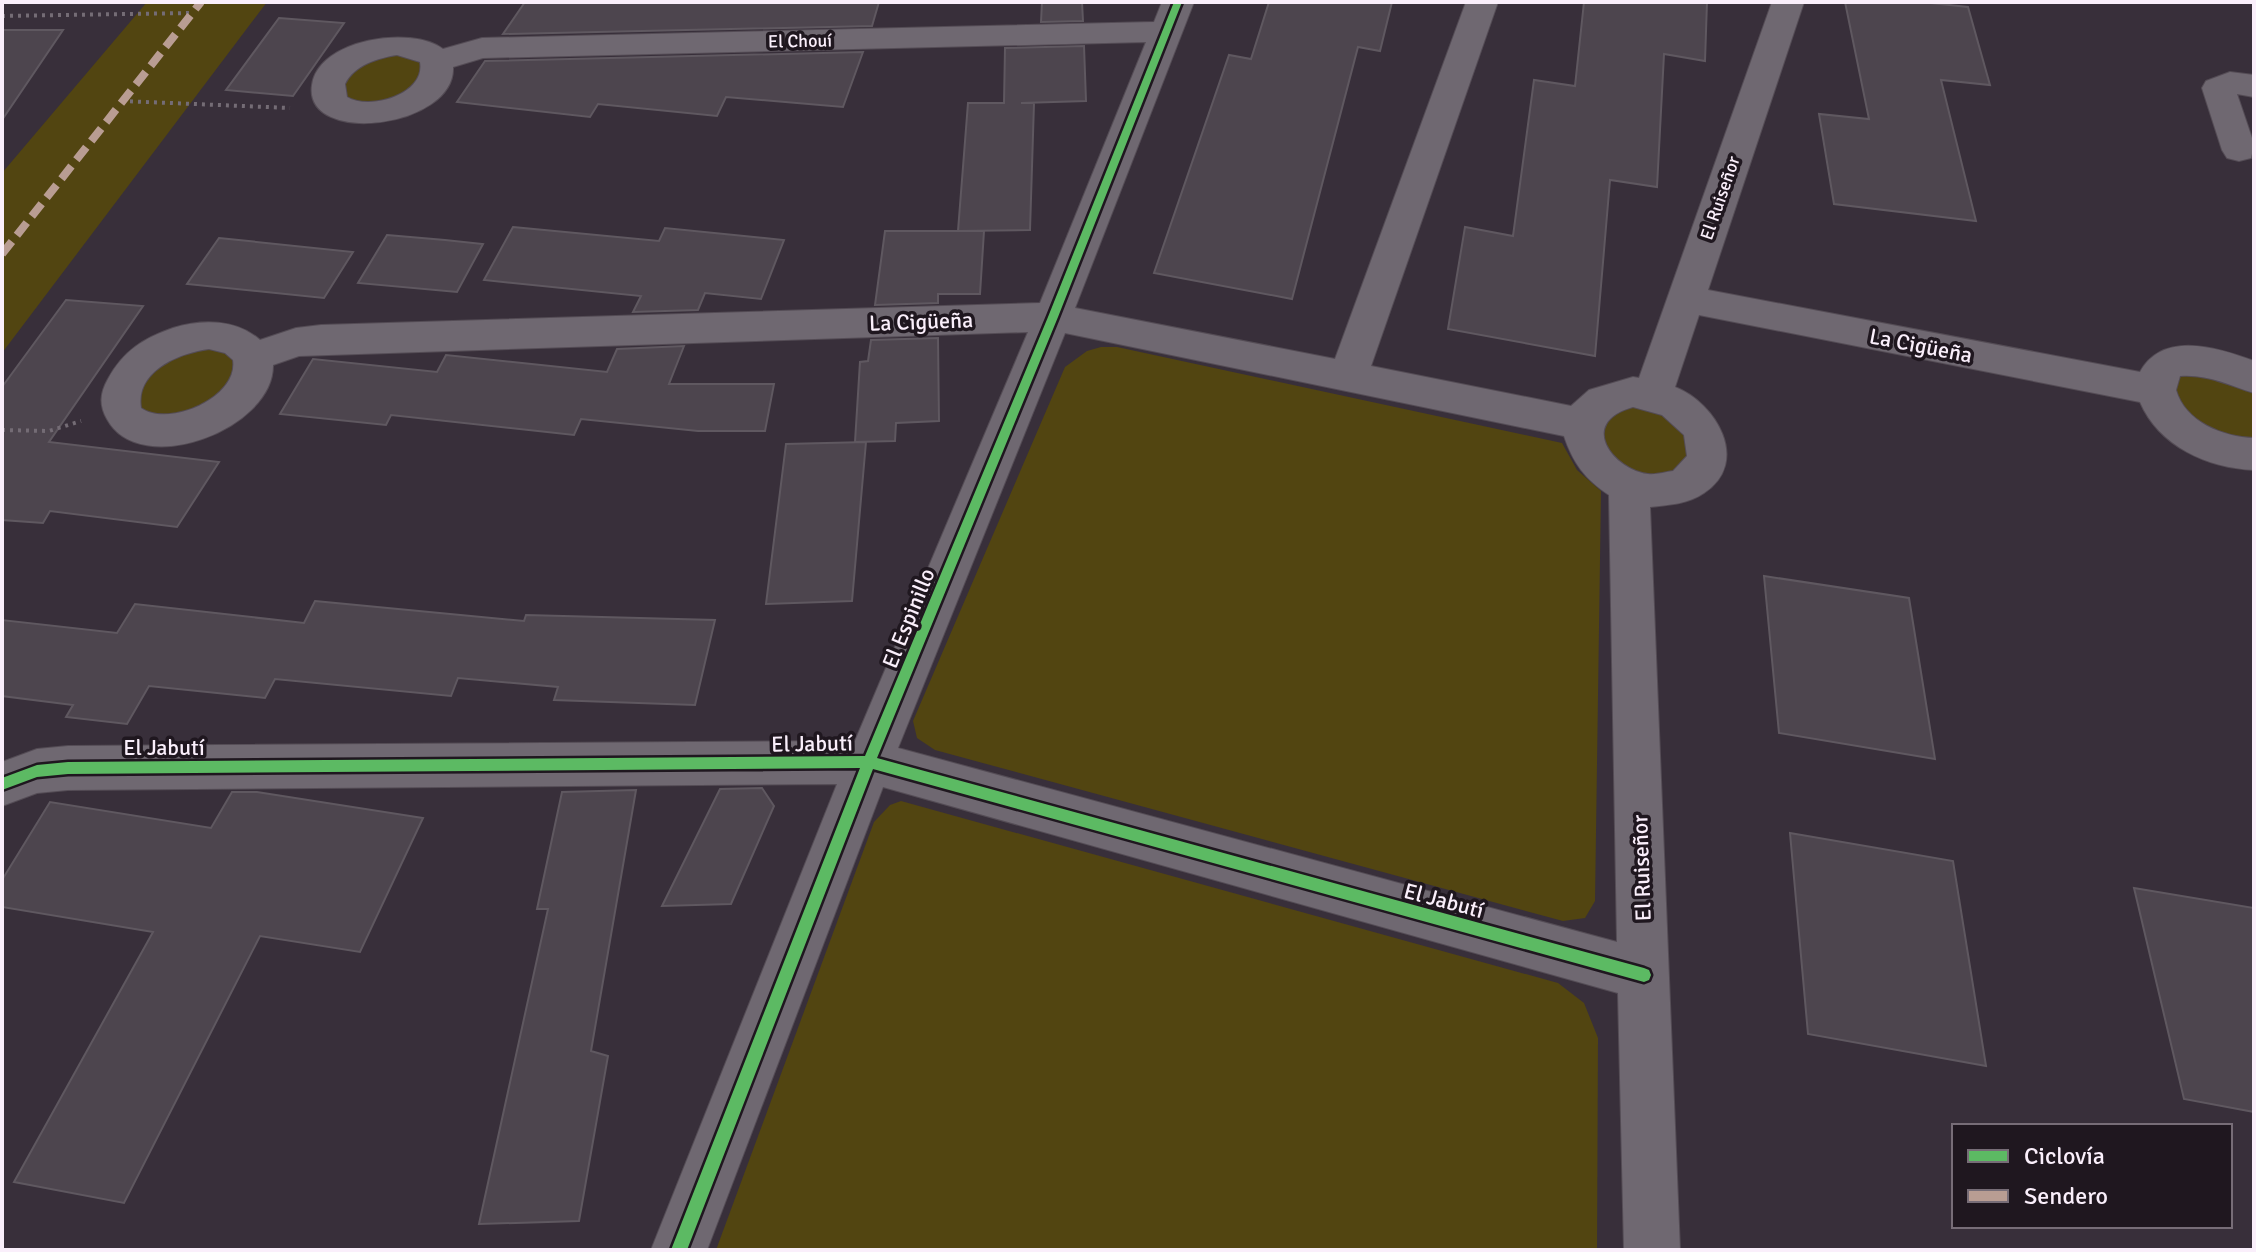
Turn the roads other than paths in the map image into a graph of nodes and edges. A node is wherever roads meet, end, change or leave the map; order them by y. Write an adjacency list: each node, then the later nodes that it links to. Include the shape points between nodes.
1 (1482, 2): 10 (street)
2 (1788, 2): 7 (street, El Ruiseñor)
3 (1172, 17): 4 (street, El Chouí, via 482,48); 8 (street, El Espinillo)
4 (436, 61): 4 (street, via 414,47 379,47 333,74 329,94 334,103 360,113 395,109 425,94 434,83)
5 (2254, 86): 6 (street, via 2230,83 2218,88)
6 (2239, 150)
7 (1686, 299): 12 (street, La Cigüeña); 13 (street, El Ruiseñor)
8 (1053, 317): 9 (street, La Cigüeña, via 321,339); 10 (street, La Cigüeña); 17 (street, El Espinillo)
9 (253, 357): 9 (street, via 229,337 186,338 143,360 128,375 119,405 136,427 154,432 196,426 234,403 254,372)
10 (1348, 377): 14 (street, La Cigüeña)
11 (2254, 378): 12 (street, via 2217,362 2179,361 2158,378)
12 (2156, 390): 15 (street, via 2184,431 2221,450)
13 (1653, 395): 14 (street, via 1633,392 1599,400); 16 (street, via 1672,402 1701,427 1708,459 1702,473 1671,490)
14 (1582, 424): 16 (street, via 1588,452 1612,477)
15 (2254, 454)
16 (1629, 485): 19 (street, El Ruiseñor)
17 (869, 762): 18 (street, El Jabutí, via 68,768 37,771); 19 (street, El Jabutí); 20 (street, El Espinillo)
18 (2, 784)
19 (1644, 975): 21 (street, El Ruiseñor)
20 (679, 1250)
21 (1652, 1250)

